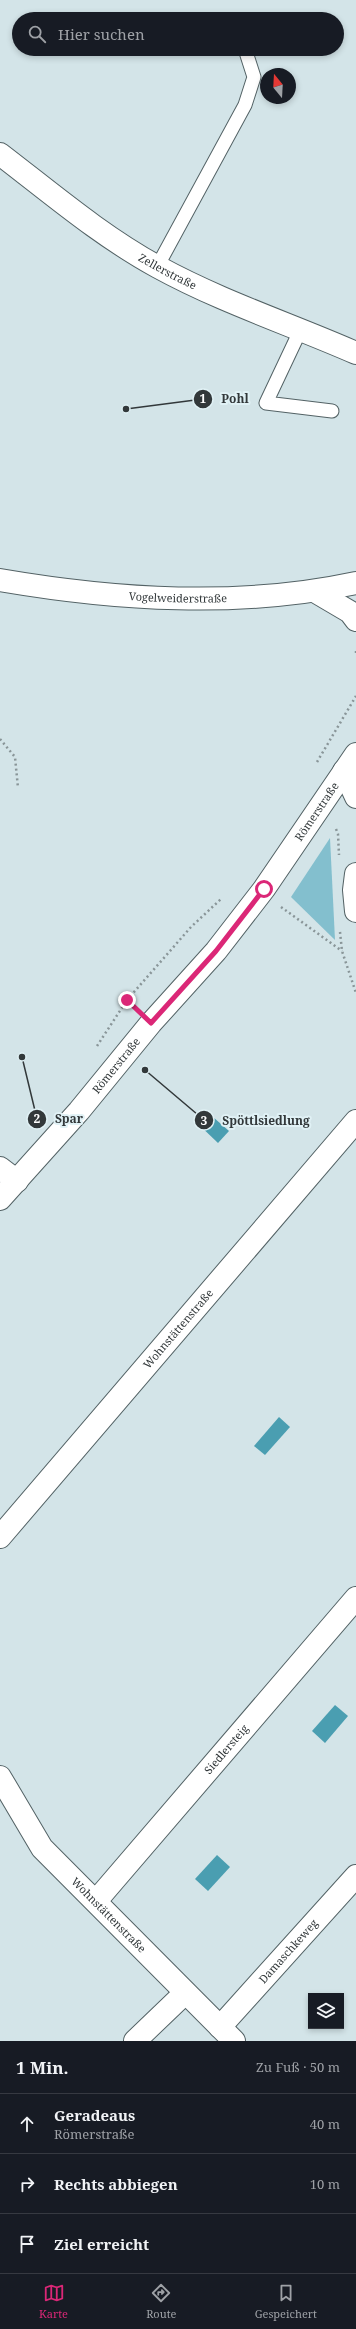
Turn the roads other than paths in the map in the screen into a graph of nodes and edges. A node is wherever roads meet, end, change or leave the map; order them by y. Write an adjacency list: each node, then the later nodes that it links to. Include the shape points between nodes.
1 (247, 56): 3 (lane, via 254,76 245,105)
2 (0, 154): 3 (street, Zellerstraße, via 94,226)
3 (157, 267): 4 (street, Zellerstraße, via 224,300)
4 (300, 331): 5 (street, Zellerstraße); 6 (lane, via 266,403)
5 (356, 353)
6 (332, 411)
7 (0, 580): 9 (street, Vogelweiderstraße, via 51,589 175,598 226,598)
8 (356, 583): 9 (street, Vogelweiderstraße)
9 (316, 592): 10 (street, via 350,612)
10 (356, 620)
11 (350, 763): 12 (street); 17 (street, Römerstraße, via 264,889 216,951 151,1023)
12 (356, 797)
13 (356, 874): 14 (street)
14 (356, 911)
15 (356, 1121): 19 (street, Wohnstättenstraße)
16 (0, 1168): 17 (street)
17 (18, 1181): 18 (street, Römerstraße)
18 (0, 1199)
19 (0, 1537)
20 (356, 1598): 23 (street, Siedlersteig)
21 (0, 1777): 23 (street, Wohnstättenstraße, via 42,1848)
22 (356, 1876): 25 (street, Damaschkeweg)
23 (96, 1901): 24 (street, Wohnstättenstraße)
24 (184, 1993): 25 (street, Wohnstättenstraße); 26 (street)
25 (227, 2034)
26 (135, 2041)

